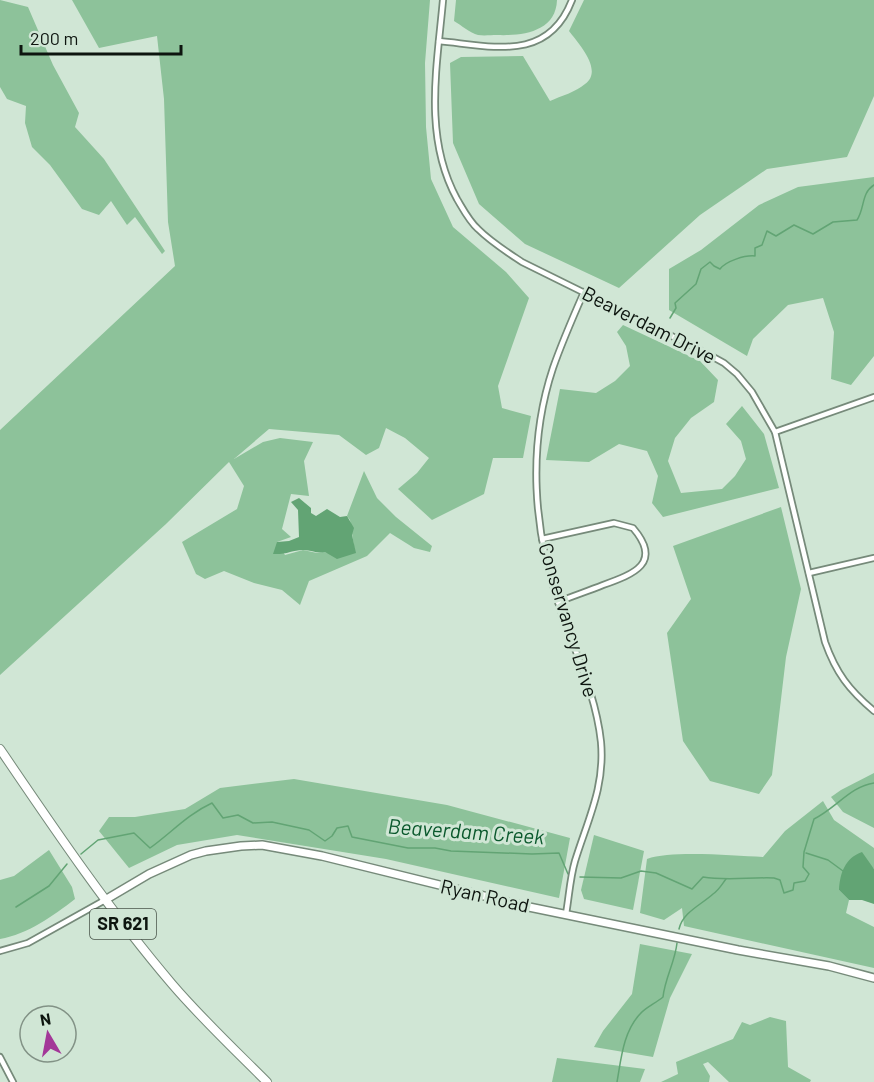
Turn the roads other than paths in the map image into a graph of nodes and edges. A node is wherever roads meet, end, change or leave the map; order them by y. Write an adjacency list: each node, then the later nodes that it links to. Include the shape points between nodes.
1 (443, 0): 3 (street, Beaverdam Drive)
2 (572, 0): 3 (street, via 557,27 533,44 512,47)
3 (439, 41): 4 (street, Beaverdam Drive, via 436,137 442,167 464,211 496,246)
4 (584, 292): 6 (street, Beaverdam Drive, via 724,363 752,392); 7 (street, Conservancy Drive, via 552,369 538,442 536,478)
5 (874, 398): 6 (street)
6 (775, 432): 9 (street, Beaverdam Drive)
7 (542, 539): 10 (street, Conservancy Drive); 10 (street, via 615,523 633,528 645,546 644,561 631,575)
8 (874, 558): 9 (street)
9 (809, 573): 11 (street, Beaverdam Drive, via 831,659 842,679)
10 (558, 602): 14 (street, Conservancy Drive, via 593,700 601,743 599,788 575,861)
11 (874, 711)
12 (0, 749): 13 (main road, SR 621)
13 (105, 900): 14 (main road, Ryan Road, via 191,855 262,845); 15 (street, via 28,943); 19 (main road, SR 621, via 174,986)
14 (566, 914): 16 (main road, Ryan Road)
15 (0, 951)
16 (874, 978)
17 (0, 1057): 18 (street)
18 (13, 1082)
19 (267, 1082)

